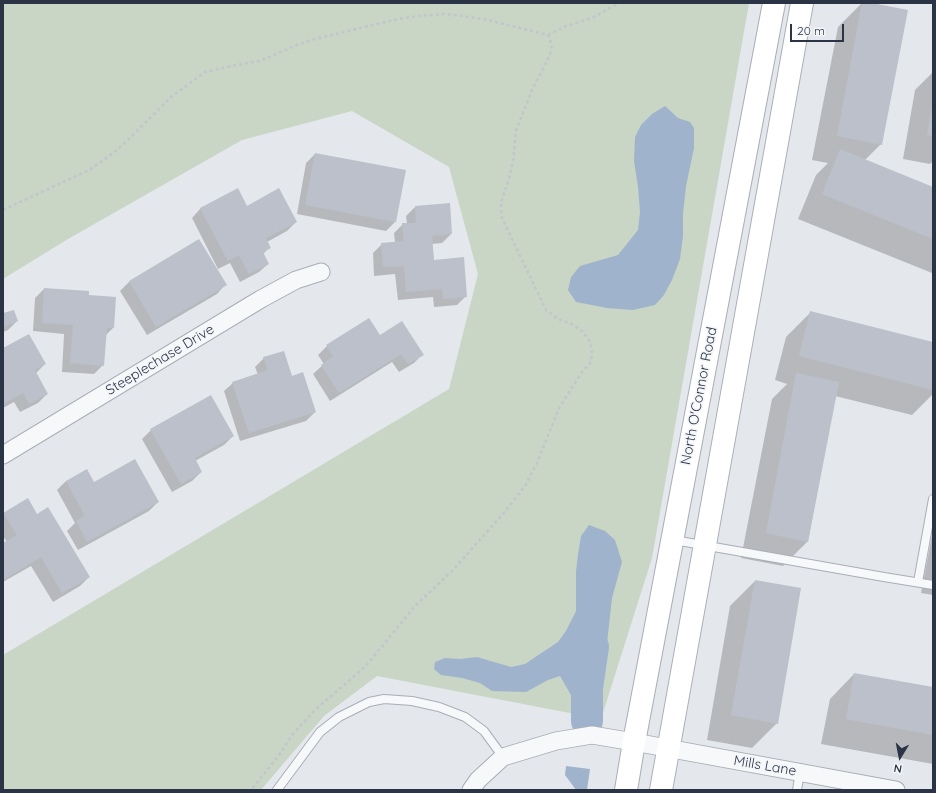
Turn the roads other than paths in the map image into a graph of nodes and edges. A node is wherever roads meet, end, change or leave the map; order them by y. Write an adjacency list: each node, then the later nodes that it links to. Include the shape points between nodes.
1 (774, 3): 6 (main road, North O'Connor Road)
2 (802, 3): 7 (main road)
3 (321, 272): 4 (street, Steeplechase Drive, via 296,280 261,298)
4 (3, 455)
5 (933, 499): 8 (lane)
6 (672, 540): 7 (lane); 10 (main road, North O'Connor Road)
7 (704, 545): 8 (lane); 11 (main road)
8 (918, 582): 9 (lane)
9 (933, 585)
10 (634, 742): 11 (street, Mills Lane); 12 (street, Mills Lane, via 592,735 556,741); 16 (main road, North O'Connor Road)
11 (668, 748): 13 (street, Mills Lane); 17 (main road)
12 (503, 757): 14 (lane, via 484,731 465,717 439,707 412,701 384,699 359,706 334,720 320,732); 15 (street)
13 (800, 772): 18 (lane); 19 (street, Mills Lane)
14 (277, 790)
15 (471, 790)
16 (626, 790)
17 (661, 790)
18 (797, 790)
19 (896, 790)

